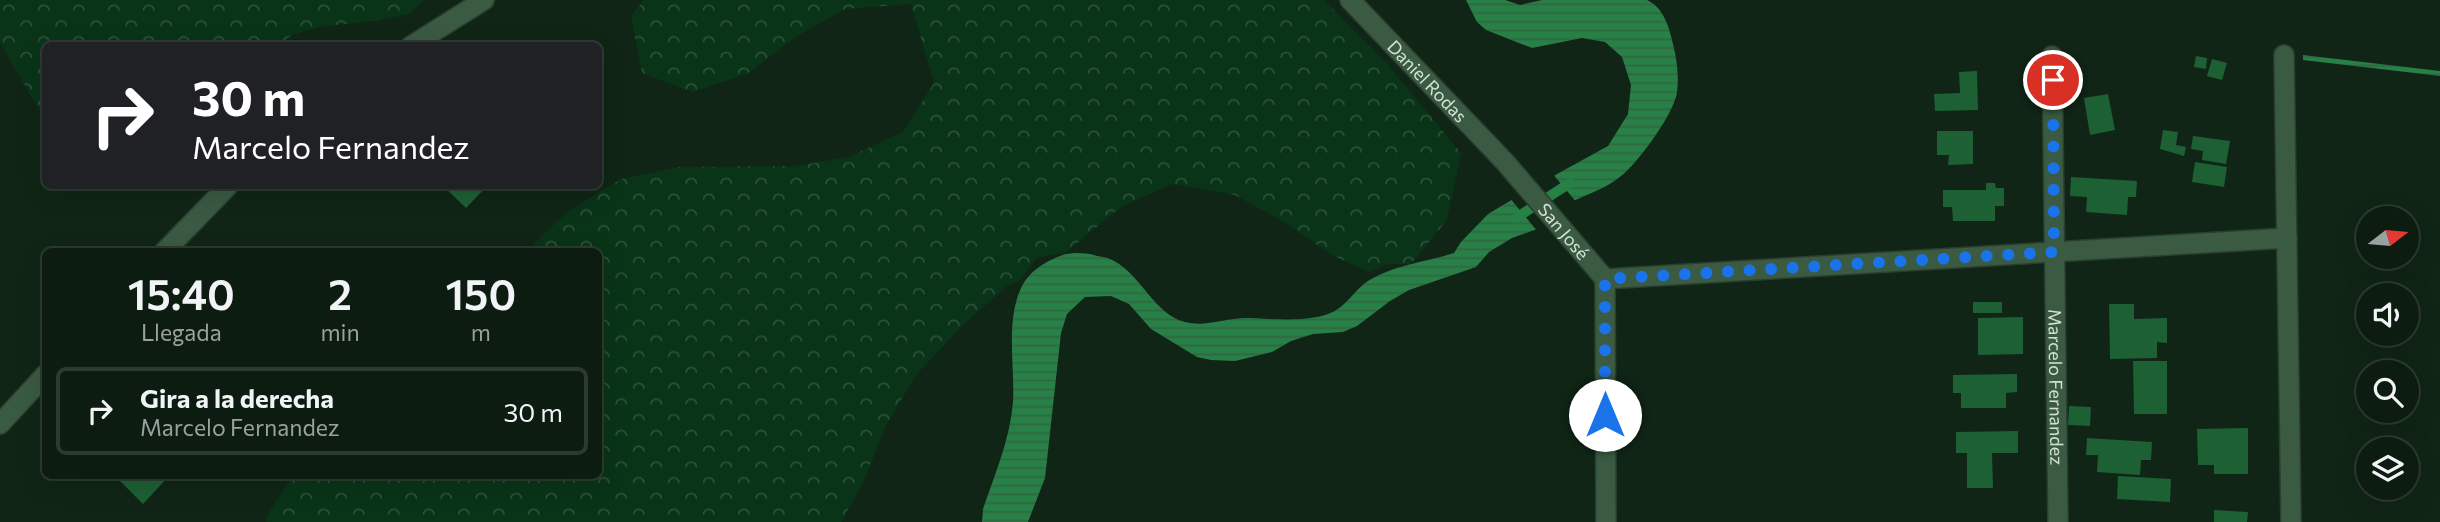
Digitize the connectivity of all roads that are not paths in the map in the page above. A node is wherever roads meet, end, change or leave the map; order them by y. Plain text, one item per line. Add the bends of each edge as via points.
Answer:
1 (484, 0) edge
2 (1350, 0) edge
3 (417, 42) edge
4 (2284, 55) dead end
5 (2052, 56) dead end
6 (1505, 162) joint
7 (225, 189) edge
8 (2287, 238) junction
9 (167, 248) edge
10 (2054, 252) junction
11 (1605, 279) junction
12 (42, 378) edge
13 (0, 424) edge
14 (1606, 522) edge
15 (2058, 522) edge
16 (2291, 522) edge

1 - 3 street
2 - 6 street, Daniel Rodas
4 - 8 street
5 - 10 street, Marcelo Fernandez
6 - 11 street, San José
7 - 9 street
8 - 10 street
8 - 16 street
10 - 11 street
10 - 15 street, Marcelo Fernandez
11 - 14 street
12 - 13 street

